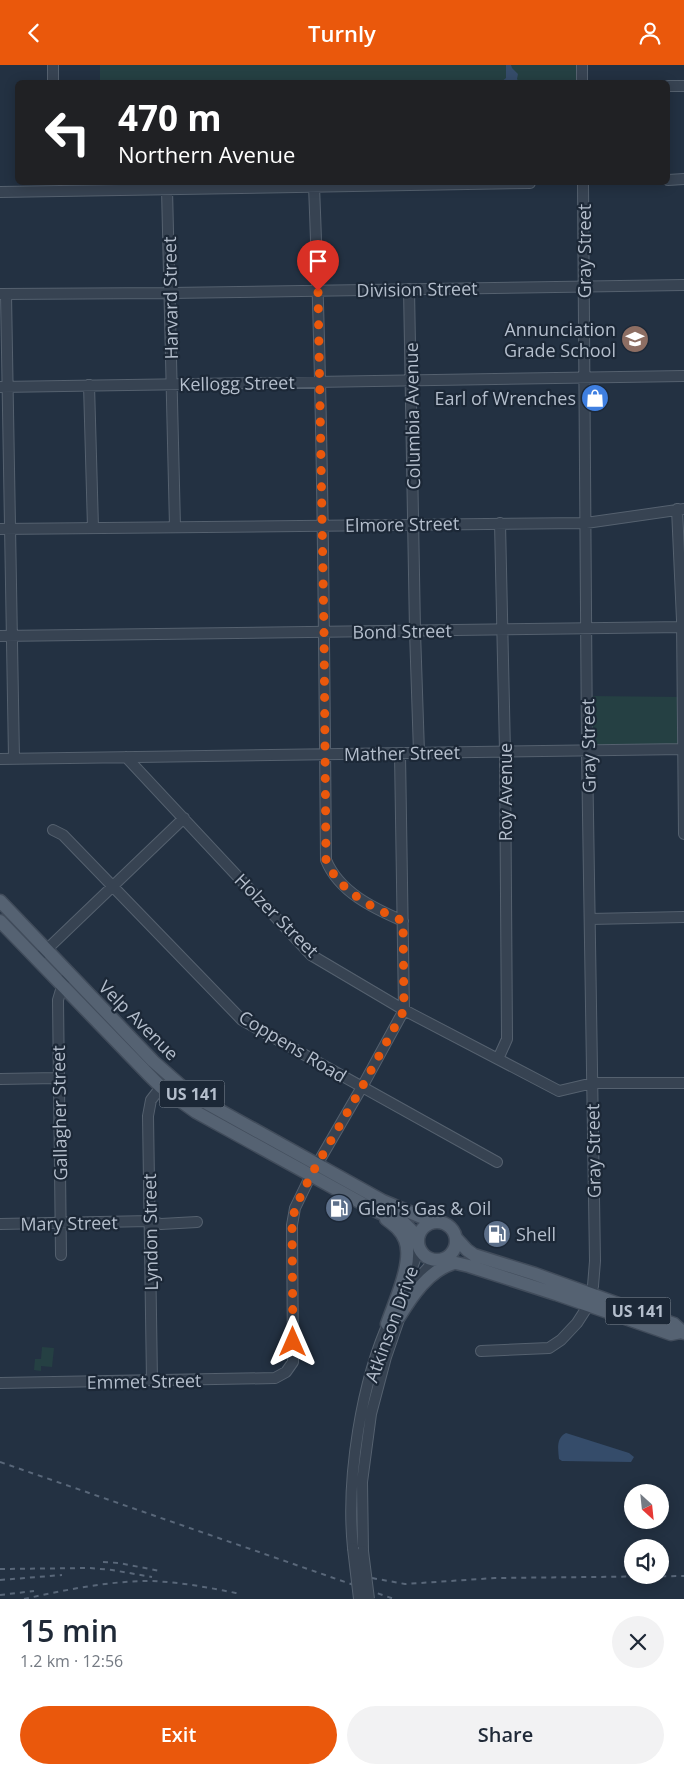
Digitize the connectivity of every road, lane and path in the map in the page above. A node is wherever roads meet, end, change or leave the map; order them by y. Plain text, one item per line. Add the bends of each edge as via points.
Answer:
1 (53, 65) edge
2 (582, 65) edge
3 (53, 80) edge
4 (582, 80) edge
5 (670, 86) edge
6 (684, 86) edge
7 (684, 179) edge
8 (670, 180) edge
9 (386, 185) edge
10 (583, 185) edge
11 (314, 186) junction
12 (55, 187) edge
13 (167, 189) junction
14 (0, 192) edge
15 (684, 285) edge
16 (584, 286) junction
17 (409, 289) junction
18 (318, 291) junction
19 (170, 293) junction
20 (3, 294) edge
21 (684, 377) edge
22 (584, 378) junction
23 (411, 381) junction
24 (320, 382) junction
25 (172, 384) junction
26 (89, 385) junction
27 (4, 387) edge
28 (681, 509) edge
29 (500, 523) junction
30 (586, 523) junction
31 (414, 524) junction
32 (322, 525) junction
33 (175, 527) junction
34 (93, 528) junction
35 (5, 529) edge
36 (683, 627) edge
37 (586, 629) junction
38 (502, 630) junction
39 (416, 631) junction
40 (324, 632) junction
41 (0, 636) edge
42 (12, 636) junction
43 (683, 749) edge
44 (588, 751) junction
45 (505, 752) junction
46 (400, 753) junction
47 (419, 753) junction
48 (325, 754) junction
49 (126, 757) junction
50 (14, 758) junction
51 (0, 759) edge
52 (184, 818) junction
53 (53, 830) dead end
54 (684, 833) edge
55 (113, 887) junction
56 (0, 901) edge
57 (684, 917) edge
58 (590, 919) junction
59 (0, 921) edge
60 (403, 921) junction
61 (46, 950) junction
62 (37, 959) junction
63 (69, 974) junction
64 (61, 985) junction
65 (404, 1010) junction
66 (498, 1059) junction
67 (57, 1078) junction
68 (0, 1079) edge
69 (592, 1083) junction
70 (684, 1083) edge
71 (161, 1087) junction
72 (362, 1087) junction
73 (497, 1162) dead end
74 (314, 1169) junction
75 (374, 1210) junction
76 (150, 1221) junction
77 (197, 1222) dead end
78 (431, 1223) junction
79 (0, 1224) edge
80 (61, 1224) junction
81 (456, 1238) junction
82 (418, 1246) junction
83 (60, 1255) dead end
84 (444, 1261) junction
85 (588, 1303) junction
86 (399, 1317) junction
87 (387, 1324) junction
88 (683, 1333) edge
89 (481, 1351) dead end
90 (152, 1381) junction
91 (0, 1383) edge
92 (358, 1550) junction
93 (359, 1599) edge
94 (369, 1599) edge

1 - 3 street
2 - 4 street
5 - 6 street
7 - 8 street
9 - 11 street
10 - 16 street, Gray Street
11 - 13 street
11 - 18 street
12 - 13 street
12 - 14 street
13 - 19 street, Harvard Street
15 - 16 street, Division Street
16 - 17 street, Division Street
16 - 22 street, Gray Street
17 - 18 street, Division Street
17 - 23 street, Columbia Avenue
18 - 19 street, Division Street
18 - 24 street
19 - 20 street, Division Street
19 - 25 street, Harvard Street
20 - 27 street
21 - 22 street, Kellogg Street
22 - 23 street, Kellogg Street
22 - 30 street, Gray Street
23 - 24 street, Kellogg Street
23 - 31 street, Columbia Avenue
24 - 25 street, Kellogg Street
24 - 32 street
25 - 26 street, Kellogg Street
25 - 33 street, Harvard Street
26 - 27 street, Kellogg Street
26 - 34 street
27 - 35 street
28 - 30 street, Elmore Street
28 - 36 street
29 - 30 street, Elmore Street
29 - 31 street, Elmore Street
29 - 38 street, Roy Avenue
30 - 37 street, Gray Street
31 - 32 street, Elmore Street
31 - 39 street, Columbia Avenue
32 - 33 street, Elmore Street
32 - 40 street
33 - 34 street, Elmore Street
34 - 35 street, Elmore Street
35 - 42 street
36 - 37 street, Bond Street
36 - 43 street
37 - 38 street, Bond Street
37 - 44 street, Gray Street
38 - 39 street, Bond Street
38 - 45 street, Roy Avenue
39 - 40 street, Bond Street
39 - 47 street, Columbia Avenue
40 - 42 street, Bond Street
40 - 48 street
41 - 42 street, Bond Street
42 - 50 street
43 - 44 street, Mather Street
43 - 54 street
44 - 45 street, Mather Street
44 - 58 street, Gray Street
45 - 47 street, Mather Street
45 - 66 street, Roy Avenue via 506,1039
46 - 47 street, Mather Street
46 - 48 street, Mather Street
46 - 60 street
48 - 49 street, Mather Street
48 - 60 street via 326,860 331,872 351,893
49 - 50 street, Mather Street
49 - 52 street, Holzer Street
50 - 51 street, Mather Street
52 - 55 street
52 - 65 street, Holzer Street via 311,955
53 - 55 street, Coppens Road via 63,835
55 - 61 street
55 - 72 street, Coppens Road via 242,1020
56 - 61 main road, Velp Avenue / US 141
57 - 58 street
58 - 69 street, Gray Street
59 - 62 main road, Velp Avenue / US 141
60 - 65 street
61 - 62 street
61 - 63 main road, Velp Avenue / US 141
62 - 64 main road, Velp Avenue / US 141
63 - 64 street, Gallagher Street
63 - 74 main road, Velp Avenue / US 141 via 153,1061 188,1091
64 - 67 street, Gallagher Street
64 - 71 main road, Velp Avenue / US 141
65 - 66 street, Holzer Street
65 - 72 street
66 - 69 street, Holzer Street via 559,1091
67 - 68 street
67 - 80 street, Gallagher Street
69 - 70 street, Holzer Street
69 - 85 street, Gray Street via 595,1261
71 - 74 main road, Velp Avenue / US 141 via 196,1112
71 - 76 street, Lyndon Street via 148,1109
72 - 73 street, Coppens Road
72 - 74 street
74 - 75 main road, Velp Avenue / US 141
74 - 78 main road, Velp Avenue / US 141
74 - 90 street, Emmet Street via 295,1208 292,1225 293,1362 275,1378
75 - 82 main road, Velp Avenue / US 141 via 404,1223 410,1228
75 - 87 main road via 399,1230 407,1248 406,1267
76 - 77 street, Mary Street via 161,1224
76 - 80 street, Mary Street
76 - 90 street, Lyndon Street
78 - 81 main road via 448,1225
78 - 82 main road via 421,1231
79 - 80 street, Mary Street
80 - 83 street, Gallagher Street
81 - 84 main road via 453,1251
81 - 85 main road, US 141 via 474,1255 535,1274
82 - 84 main road via 424,1257
82 - 87 street, Atkinson Drive via 410,1273
84 - 85 main road, US 141
84 - 86 main road via 440,1270 419,1288
84 - 86 street, Atkinson Drive via 415,1283
85 - 88 main road, US 141 via 674,1324
85 - 89 street via 577,1323 549,1348
86 - 92 street, Atkinson Drive via 378,1383 368,1429
87 - 92 street, Atkinson Drive via 370,1375 357,1444 351,1530
90 - 91 street, Emmet Street
92 - 93 street, bridge
92 - 94 street, bridge

